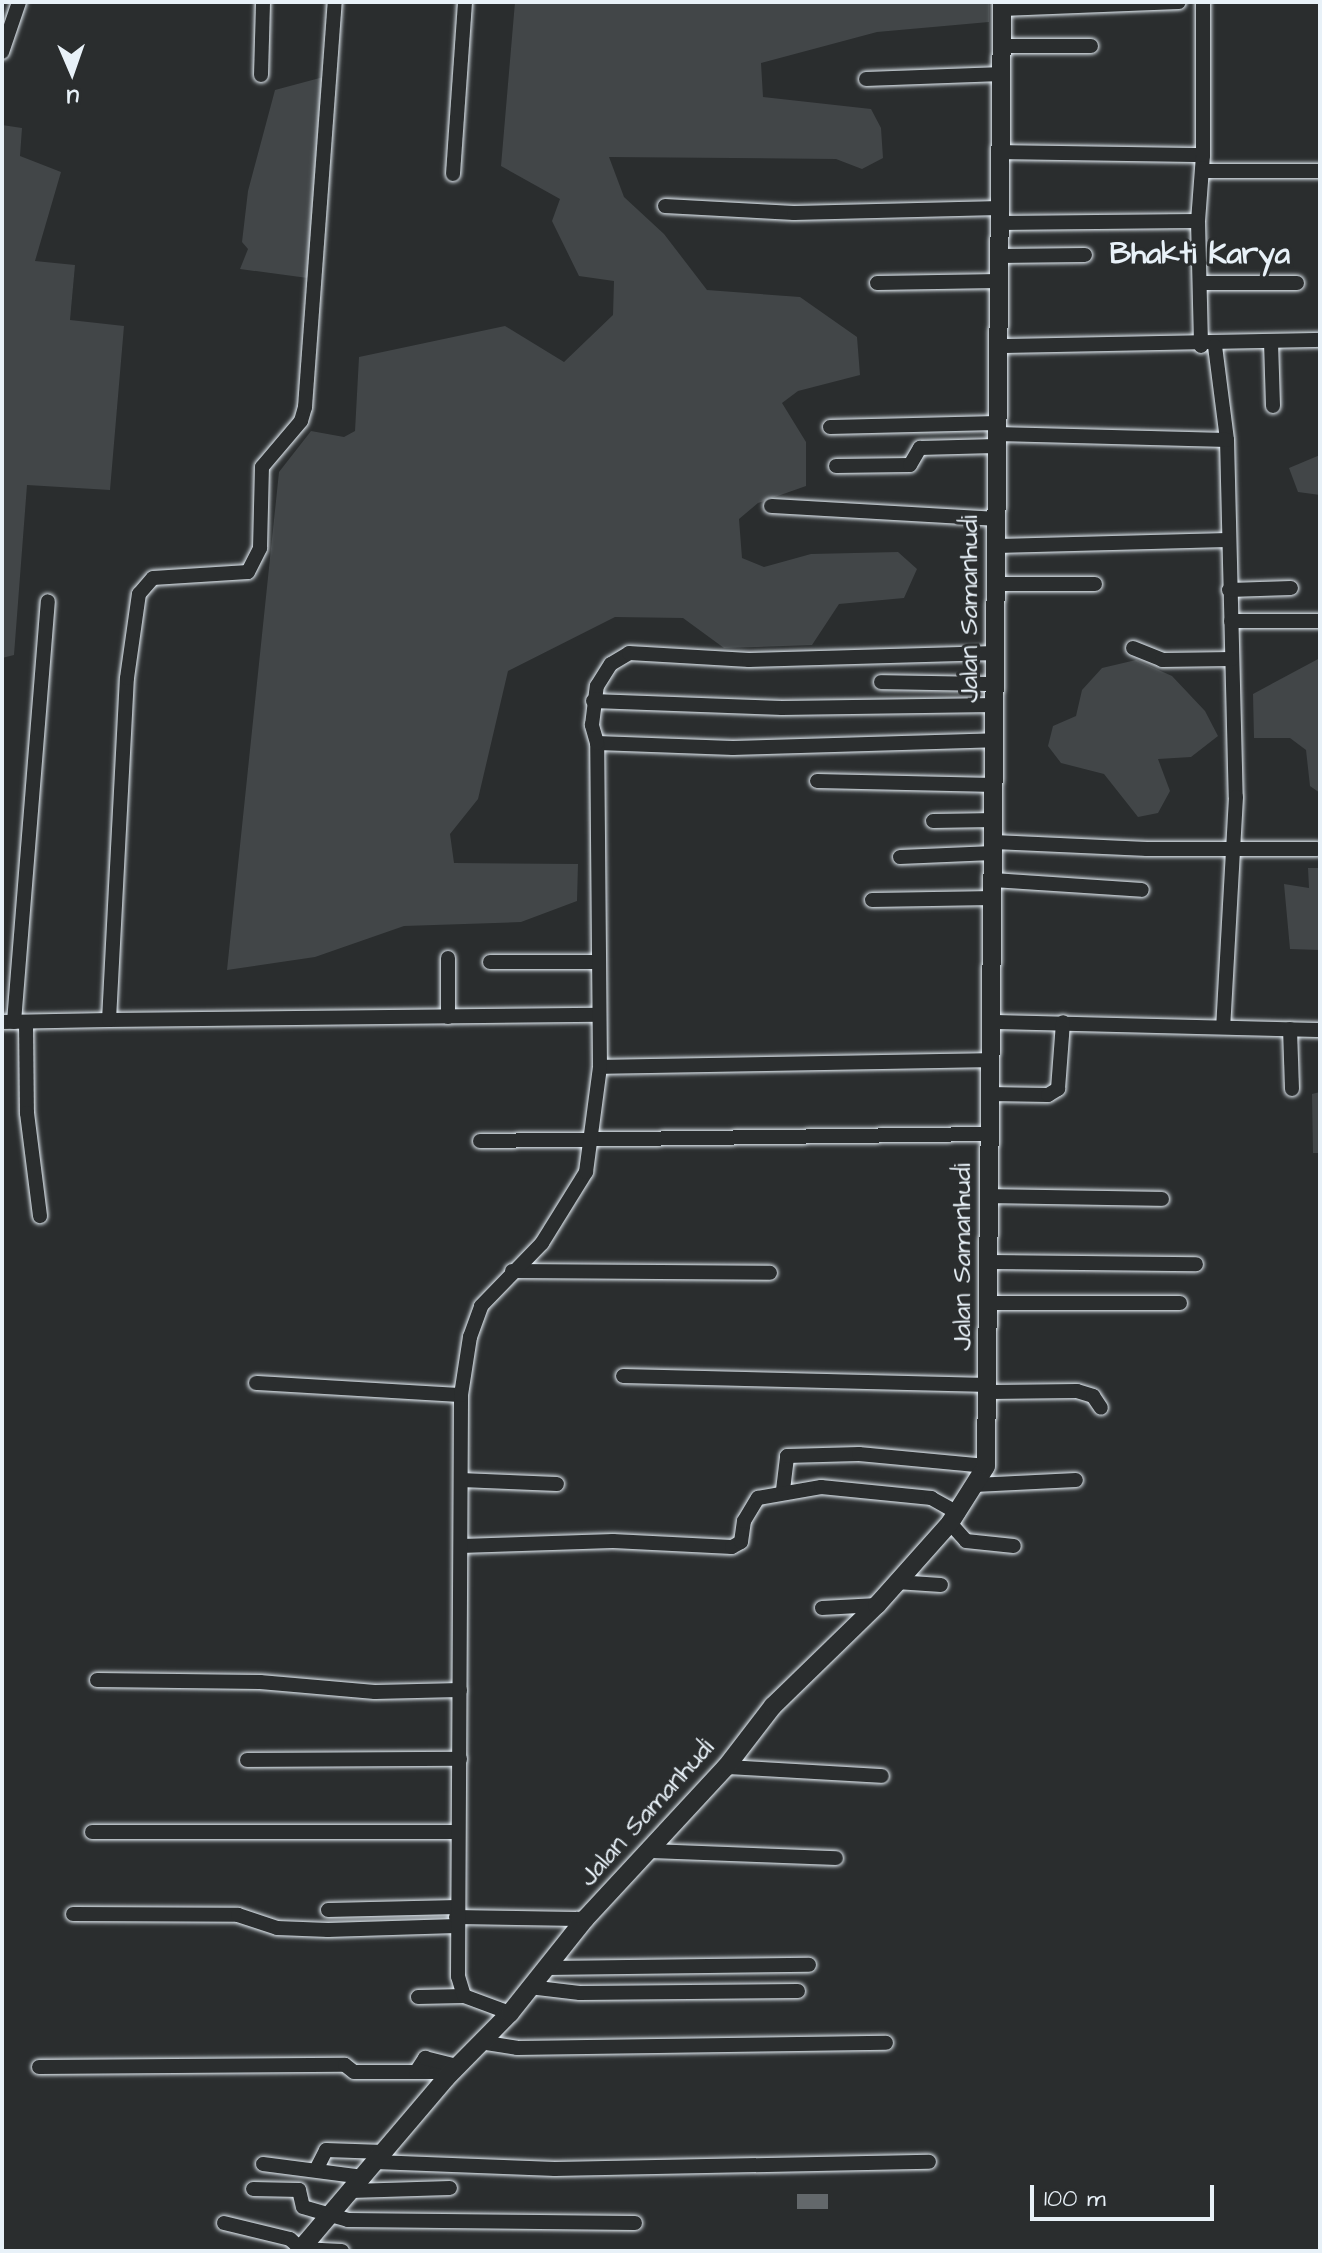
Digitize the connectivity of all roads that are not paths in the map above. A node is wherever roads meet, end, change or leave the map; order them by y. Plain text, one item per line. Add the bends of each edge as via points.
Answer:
1 (19, 2) edge
2 (263, 2) edge
3 (335, 2) edge
4 (465, 2) edge
5 (1179, 2) edge
6 (1203, 2) edge
7 (1002, 6) edge
8 (1002, 46) junction
9 (1091, 46) dead end
10 (2, 52) edge
11 (1002, 74) junction
12 (261, 75) dead end
13 (866, 79) dead end
14 (1002, 152) junction
15 (1203, 155) junction
16 (1202, 171) junction
17 (1320, 171) edge
18 (453, 174) dead end
19 (665, 206) dead end
20 (1000, 215) junction
21 (1198, 221) junction
22 (1085, 255) dead end
23 (999, 256) junction
24 (999, 281) junction
25 (877, 283) dead end
26 (1200, 283) junction
27 (1297, 283) dead end
28 (1320, 340) edge
29 (1271, 342) junction
30 (999, 346) junction
31 (1208, 346) junction
32 (1273, 406) dead end
33 (830, 427) dead end
34 (996, 434) junction
35 (1227, 440) junction
36 (836, 466) dead end
37 (771, 506) dead end
38 (996, 519) junction
39 (1228, 540) junction
40 (997, 546) junction
41 (996, 584) junction
42 (1095, 584) dead end
43 (1291, 588) dead end
44 (1229, 590) junction
45 (48, 601) dead end
46 (1231, 621) junction
47 (1319, 621) edge
48 (1133, 648) dead end
49 (996, 653) junction
50 (1232, 659) junction
51 (881, 682) dead end
52 (996, 684) junction
53 (593, 701) junction
54 (996, 705) junction
55 (995, 740) junction
56 (597, 743) junction
57 (817, 781) dead end
58 (995, 785) junction
59 (995, 820) junction
60 (933, 821) dead end
61 (993, 848) junction
62 (1234, 848) junction
63 (1317, 849) dead end
64 (900, 857) dead end
65 (994, 889) junction
66 (1142, 890) dead end
67 (872, 900) dead end
68 (448, 958) dead end
69 (490, 962) dead end
70 (597, 962) junction
71 (599, 1015) junction
72 (448, 1017) junction
73 (109, 1020) junction
74 (14, 1022) edge
75 (993, 1022) junction
76 (1063, 1022) junction
77 (1223, 1027) junction
78 (1290, 1029) junction
79 (1320, 1030) edge
80 (991, 1060) junction
81 (600, 1067) junction
82 (1292, 1089) dead end
83 (989, 1094) junction
84 (990, 1134) junction
85 (592, 1139) junction
86 (480, 1141) dead end
87 (991, 1196) junction
88 (1162, 1199) dead end
89 (40, 1216) dead end
90 (989, 1262) junction
91 (1196, 1264) dead end
92 (512, 1271) junction
93 (770, 1273) dead end
94 (988, 1303) junction
95 (1180, 1303) dead end
96 (623, 1376) dead end
97 (256, 1383) dead end
98 (990, 1388) junction
99 (461, 1395) junction
100 (1101, 1408) dead end
101 (986, 1466) junction
102 (461, 1480) junction
103 (1076, 1480) dead end
104 (557, 1484) dead end
105 (975, 1485) junction
106 (783, 1490) junction
107 (954, 1518) junction
108 (461, 1546) junction
109 (1014, 1546) dead end
110 (896, 1582) junction
111 (941, 1585) dead end
112 (877, 1605) junction
113 (822, 1608) dead end
114 (97, 1680) dead end
115 (460, 1690) junction
116 (460, 1759) junction
117 (247, 1760) dead end
118 (726, 1767) junction
119 (882, 1776) dead end
120 (92, 1832) dead end
121 (458, 1832) junction
122 (651, 1851) junction
123 (836, 1858) dead end
124 (328, 1910) dead end
125 (73, 1914) dead end
126 (457, 1917) junction
127 (585, 1919) junction
128 (809, 1965) dead end
129 (547, 1968) junction
130 (529, 1987) junction
131 (798, 1991) dead end
132 (464, 1996) junction
133 (418, 1997) dead end
134 (510, 2013) junction
135 (480, 2042) junction
136 (886, 2043) dead end
137 (39, 2067) dead end
138 (452, 2072) junction
139 (929, 2162) dead end
140 (263, 2164) dead end
141 (317, 2168) junction
142 (368, 2171) junction
143 (450, 2188) dead end
144 (253, 2189) dead end
145 (328, 2218) junction
146 (224, 2223) dead end
147 (635, 2223) dead end
148 (300, 2250) edge
149 (342, 2251) edge

1 - 10 street
2 - 12 street
3 - 73 street via 305,407 301,421 262,467 260,548 248,572 235,576 153,578 139,594 134,615
4 - 18 street
5 - 7 street
6 - 15 street
7 - 8 street, Jalan Samanhudi
8 - 9 street
8 - 11 street, Jalan Samanhudi
11 - 13 street
11 - 14 street, Jalan Samanhudi
14 - 15 street
14 - 20 street, Jalan Samanhudi
15 - 16 street
16 - 17 street
16 - 21 street
19 - 20 street
20 - 21 street
20 - 23 street, Jalan Samanhudi
21 - 26 street
22 - 23 street
23 - 24 street, Jalan Samanhudi
24 - 25 street
24 - 30 street, Jalan Samanhudi
26 - 27 street
26 - 31 street
28 - 29 street
29 - 31 street
29 - 32 street
30 - 31 street
30 - 34 street, Jalan Samanhudi
31 - 35 street
33 - 34 street
34 - 35 street
34 - 36 street via 920,448 910,465
34 - 38 street, Jalan Samanhudi
35 - 39 street
37 - 38 street
38 - 40 street, Jalan Samanhudi
39 - 40 street
39 - 44 street
40 - 41 street, Jalan Samanhudi
41 - 42 street
41 - 49 street, Jalan Samanhudi
43 - 44 street
44 - 46 street
45 - 74 street
46 - 47 street
46 - 50 street
48 - 50 street via 1162,660
49 - 52 street, Jalan Samanhudi
49 - 53 street via 749,660 629,653 602,675
50 - 62 street
51 - 52 street
52 - 54 street, Jalan Samanhudi
53 - 54 street via 782,708
53 - 56 street
54 - 55 street, Jalan Samanhudi
55 - 56 street via 733,748
55 - 58 street, Jalan Samanhudi
56 - 70 street
57 - 58 street
58 - 59 street, Jalan Samanhudi
59 - 60 street
59 - 61 street, Jalan Samanhudi
61 - 62 street
61 - 64 street
61 - 65 street, Jalan Samanhudi
62 - 63 street
62 - 77 street
65 - 66 street
65 - 67 street
65 - 75 street, Jalan Samanhudi
68 - 72 street
69 - 70 street
70 - 71 street
71 - 72 street
71 - 81 street
72 - 73 street
73 - 74 street
74 - 89 street
75 - 76 street
75 - 80 street, Jalan Samanhudi
76 - 77 street
76 - 83 street via 1058,1089 1048,1095
77 - 78 street
78 - 79 street
78 - 82 street
80 - 81 street
80 - 83 street, Jalan Samanhudi
81 - 85 street
83 - 84 street, Jalan Samanhudi
84 - 85 street
84 - 87 street, Jalan Samanhudi
85 - 86 street
85 - 92 street via 586,1172 568,1205 542,1243
87 - 88 street
87 - 90 street, Jalan Samanhudi
90 - 91 street
90 - 94 street, Jalan Samanhudi
92 - 93 street
92 - 99 street via 481,1306
94 - 95 street
94 - 98 street, Jalan Samanhudi
96 - 98 street
97 - 99 street
98 - 100 street via 1077,1391 1093,1396
98 - 101 street, Jalan Samanhudi
99 - 102 street
101 - 105 street, Jalan Samanhudi
101 - 106 street via 859,1454 787,1456
102 - 104 street
102 - 108 street
103 - 105 street
105 - 107 street, Jalan Samanhudi
106 - 107 street via 885,1491 935,1499
106 - 108 street via 758,1498 744,1521 741,1542 732,1547 613,1541
107 - 109 street via 966,1541
107 - 110 street, Jalan Samanhudi
108 - 115 street
110 - 111 street
110 - 112 street, Jalan Samanhudi
112 - 113 street
112 - 118 street, Jalan Samanhudi via 773,1706
114 - 115 street via 260,1682 375,1692
115 - 116 street
116 - 117 street
116 - 121 street
118 - 119 street
118 - 122 street, Jalan Samanhudi
120 - 121 street
121 - 126 street
122 - 123 street
122 - 127 street, Jalan Samanhudi
124 - 126 street
125 - 126 street via 238,1915 277,1928 328,1930
126 - 127 street
126 - 132 street
127 - 129 street, Jalan Samanhudi
128 - 129 street
129 - 130 street, Jalan Samanhudi
130 - 131 street via 580,1993
130 - 134 street, Jalan Samanhudi
132 - 133 street
132 - 134 street
134 - 135 street, Jalan Samanhudi
135 - 136 street via 517,2048
135 - 138 street, Jalan Samanhudi
137 - 138 street via 345,2065 354,2072
138 - 142 street, Jalan Samanhudi
139 - 142 street
140 - 141 street
141 - 142 street
141 - 142 street via 326,2150
142 - 143 street
142 - 145 street, Jalan Samanhudi
144 - 145 street via 299,2190 301,2206
145 - 147 street via 412,2224
145 - 148 street, Jalan Samanhudi
146 - 148 street via 290,2239
148 - 149 street

